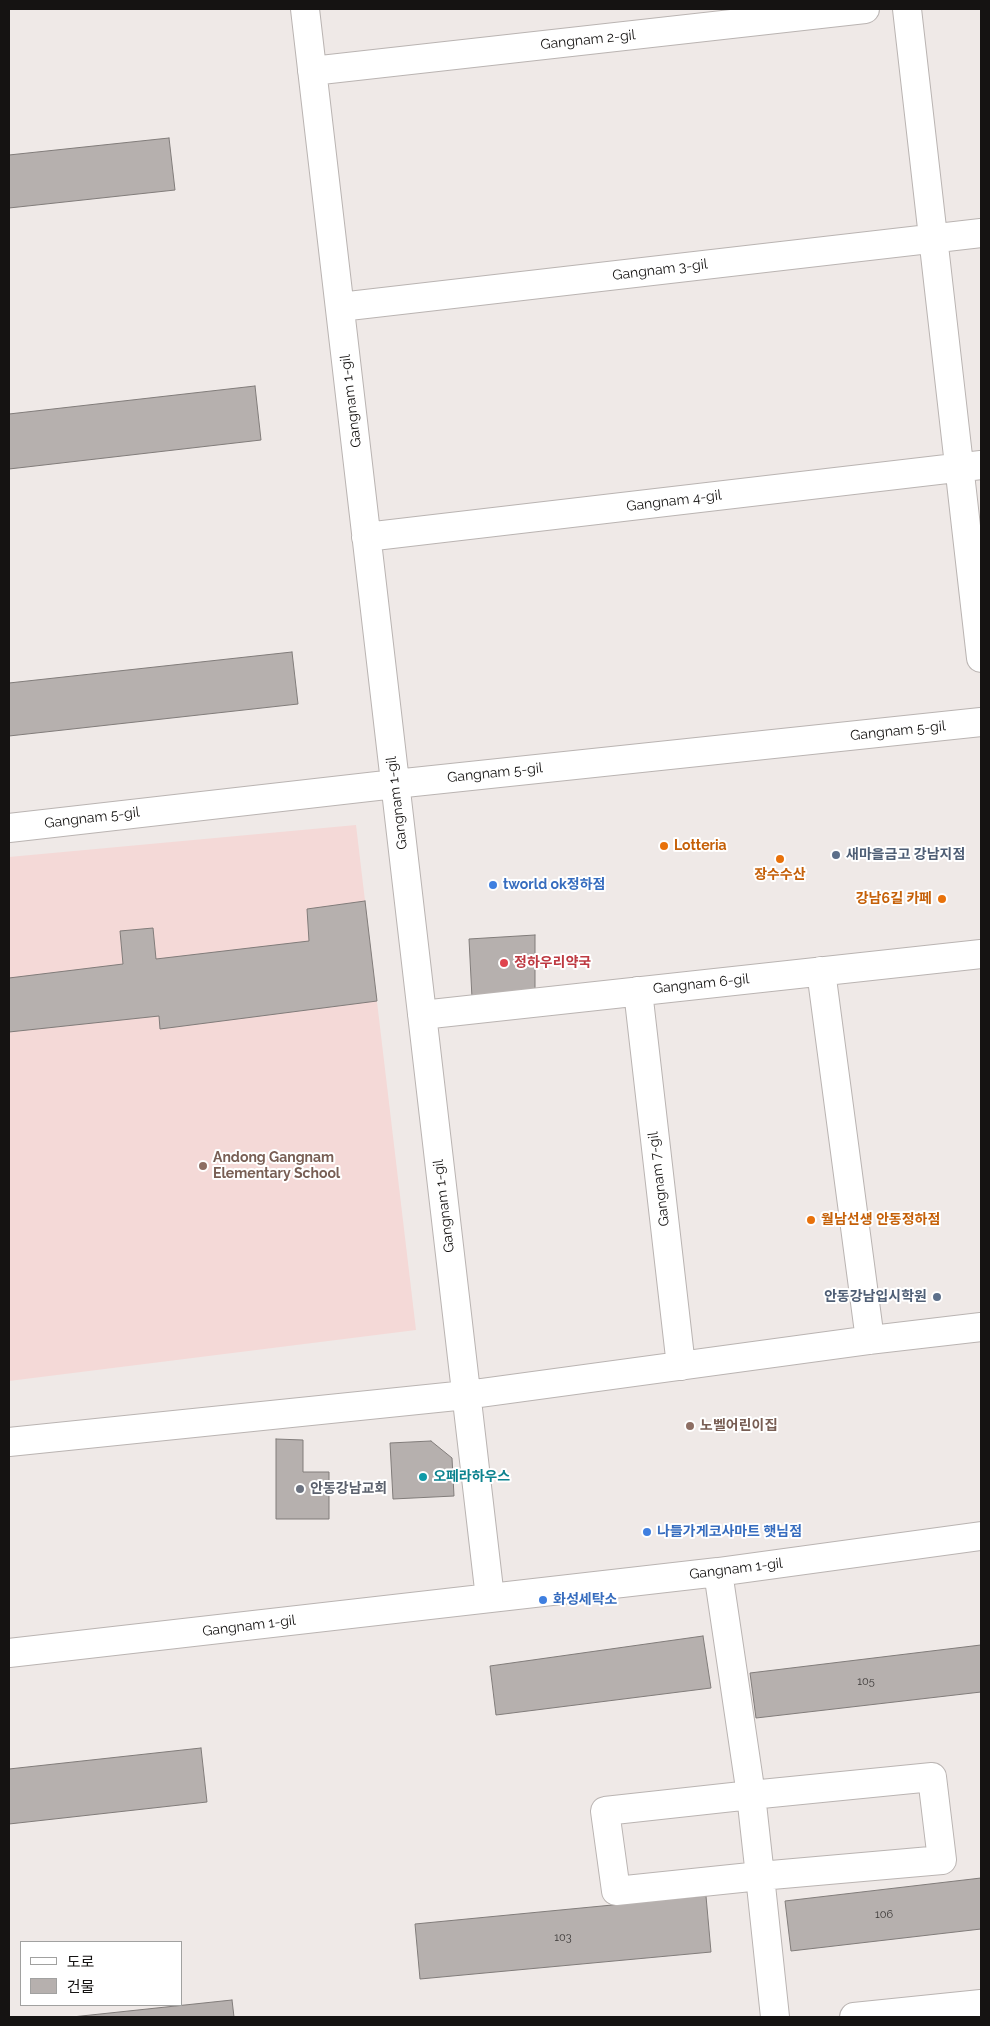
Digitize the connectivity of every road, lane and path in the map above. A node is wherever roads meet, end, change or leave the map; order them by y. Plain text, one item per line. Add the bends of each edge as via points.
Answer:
1 (305, 9) edge
2 (865, 9) edge
3 (907, 9) edge
4 (312, 71) junction
5 (981, 233) edge
6 (934, 238) junction
7 (340, 307) junction
8 (970, 466) edge
9 (366, 536) junction
10 (981, 658) edge
11 (981, 722) edge
12 (395, 784) junction
13 (9, 828) edge
14 (981, 954) edge
15 (820, 971) junction
16 (638, 991) junction
17 (422, 1015) junction
18 (981, 1327) edge
19 (870, 1340) junction
20 (681, 1366) junction
21 (466, 1395) junction
22 (9, 1442) edge
23 (981, 1536) edge
24 (718, 1572) junction
25 (490, 1598) junction
26 (9, 1653) edge
27 (751, 1795) junction
28 (760, 1876) junction
29 (981, 2004) edge
30 (775, 2017) edge
31 (854, 2017) edge

1 - 4 street, Gangnam 1-gil
2 - 4 street, Gangnam 2-gil
3 - 6 street
4 - 7 street, Gangnam 1-gil
5 - 6 street, Gangnam 3-gil
6 - 7 street, Gangnam 3-gil
6 - 8 street
7 - 9 street, Gangnam 1-gil
8 - 9 street, Gangnam 4-gil
8 - 10 street
9 - 12 street, Gangnam 1-gil
11 - 12 street, Gangnam 5-gil
12 - 13 street, Gangnam 5-gil
12 - 17 street, Gangnam 1-gil
14 - 15 street, Gangnam 6-gil
15 - 16 street, Gangnam 6-gil
15 - 19 street
16 - 17 street, Gangnam 6-gil
16 - 20 street, Gangnam 7-gil
17 - 21 street, Gangnam 1-gil
18 - 19 street
19 - 20 street
20 - 21 street
21 - 22 street
21 - 25 street, Gangnam 1-gil
23 - 24 street, Gangnam 1-gil
24 - 25 street, Gangnam 1-gil
24 - 27 street
25 - 26 street, Gangnam 1-gil
27 - 28 street
27 - 28 street via 605,1811 616,1891
27 - 28 street via 932,1777 942,1860
28 - 30 street
29 - 31 street

